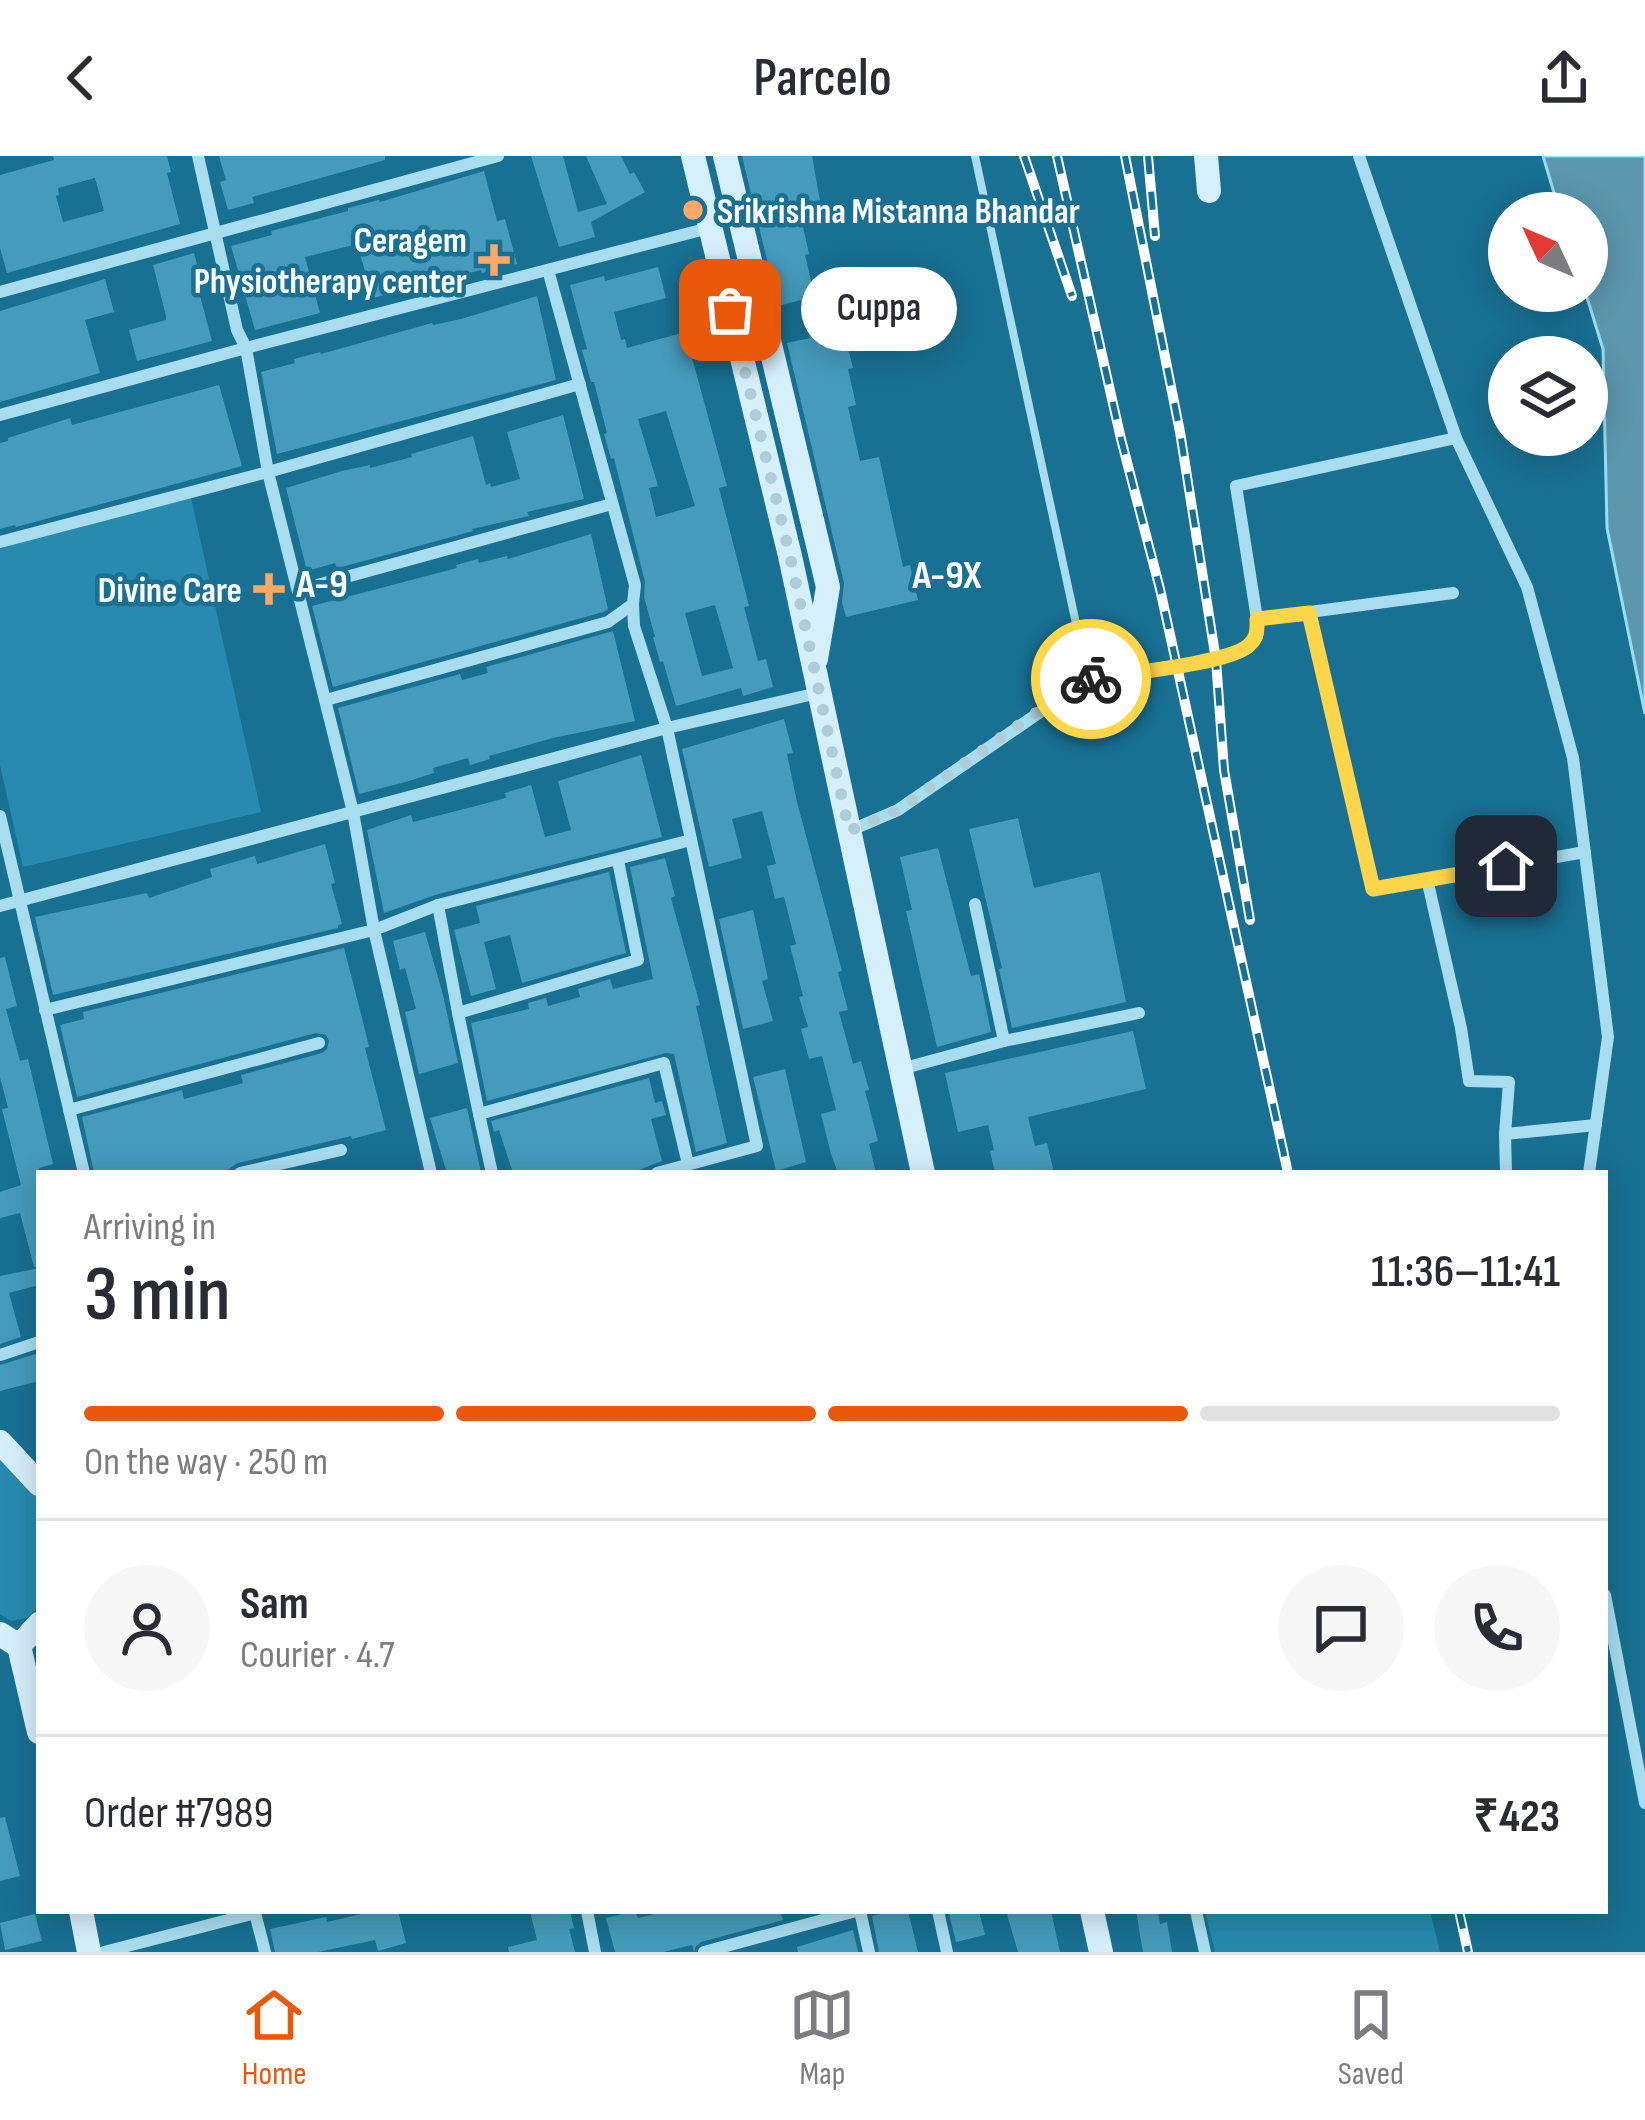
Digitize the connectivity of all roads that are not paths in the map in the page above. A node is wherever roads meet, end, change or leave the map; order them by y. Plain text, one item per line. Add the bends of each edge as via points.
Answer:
1 (198, 156) edge
2 (498, 156) edge
3 (693, 156) edge
4 (725, 156) edge
5 (975, 156) edge
6 (1206, 156) edge
7 (1359, 156) edge
8 (1208, 191) dead end
9 (711, 227) junction
10 (217, 235) junction
11 (548, 270) junction
12 (0, 292) edge
13 (246, 347) junction
14 (580, 384) junction
15 (0, 415) edge
16 (1456, 438) junction
17 (268, 472) junction
18 (613, 504) junction
19 (0, 542) edge
20 (299, 590) junction
21 (1454, 592) dead end
22 (633, 604) junction
23 (1309, 613) junction
24 (1257, 619) junction
25 (1088, 679) junction
26 (816, 683) junction
27 (326, 700) junction
28 (667, 728) junction
29 (353, 812) junction
30 (0, 816) edge
31 (849, 831) junction
32 (692, 840) junction
33 (1585, 852) junction
34 (618, 861) junction
35 (1427, 880) junction
36 (20, 901) junction
37 (975, 904) dead end
38 (438, 905) junction
39 (0, 906) edge
40 (374, 930) junction
41 (45, 1010) junction
42 (458, 1013) junction
43 (1139, 1013) dead end
44 (1004, 1041) junction
45 (319, 1043) dead end
46 (901, 1069) junction
47 (69, 1110) junction
48 (479, 1114) junction
49 (1596, 1125) junction
50 (1505, 1134) junction
51 (340, 1150) dead end
52 (688, 1164) junction
53 (83, 1170) edge
54 (253, 1170) edge
55 (430, 1170) edge
56 (491, 1170) edge
57 (667, 1170) edge
58 (922, 1170) edge
59 (1506, 1170) edge
60 (1589, 1170) edge
61 (36, 1343) edge
62 (0, 1355) edge
63 (0, 1442) edge
64 (36, 1481) edge
65 (1608, 1610) edge
66 (10, 1640) edge
67 (36, 1713) edge
68 (1645, 1803) edge
69 (82, 1914) edge
70 (250, 1914) edge
71 (258, 1914) edge
72 (588, 1914) edge
73 (847, 1914) edge
74 (859, 1914) edge
75 (939, 1914) edge
76 (1093, 1914) edge
77 (1197, 1914) edge
78 (89, 1952) edge
79 (104, 1952) edge
80 (265, 1952) edge
81 (595, 1952) edge
82 (704, 1952) edge
83 (869, 1952) edge
84 (947, 1952) edge
85 (1101, 1952) edge
86 (1205, 1952) edge

1 - 10 street
2 - 10 street
3 - 9 street
4 - 26 street via 828,586
5 - 25 lane
6 - 8 street
7 - 16 street
9 - 11 street
9 - 26 street
10 - 12 street
10 - 13 street
11 - 13 street
11 - 14 street
13 - 15 street
13 - 17 street
14 - 17 street
14 - 18 street
16 - 24 street via 1236,486
16 - 33 street via 1527,587 1573,758
17 - 19 street
17 - 20 street
18 - 20 street
18 - 22 street
20 - 27 street
21 - 23 street
22 - 27 street via 608,622
22 - 28 street
23 - 24 street
23 - 35 street via 1373,889
24 - 25 street via 1257,637 1246,650
25 - 31 street via 898,810
26 - 28 street
26 - 31 street
27 - 29 street
28 - 29 street
28 - 32 street
29 - 36 street
29 - 40 street
30 - 36 street
31 - 46 street
32 - 34 street
32 - 52 street via 757,1146
33 - 35 street
33 - 49 street via 1608,1037
34 - 38 street
34 - 42 street via 638,959
35 - 50 street via 1469,1081 1509,1082
36 - 39 street
36 - 41 street
37 - 44 street
38 - 40 street
38 - 42 street
40 - 41 street
40 - 55 street
41 - 47 street
42 - 48 street
43 - 44 street
44 - 46 street
45 - 47 street
46 - 58 street
47 - 53 street
48 - 52 street via 664,1064
48 - 56 street
49 - 50 street
49 - 60 street
50 - 59 street
51 - 54 street
52 - 57 street
61 - 62 street
63 - 64 street
65 - 68 street
66 - 67 street
69 - 78 street
70 - 79 street
71 - 80 street
72 - 81 street
73 - 82 street
74 - 83 street
75 - 84 street
76 - 85 street
77 - 86 street

